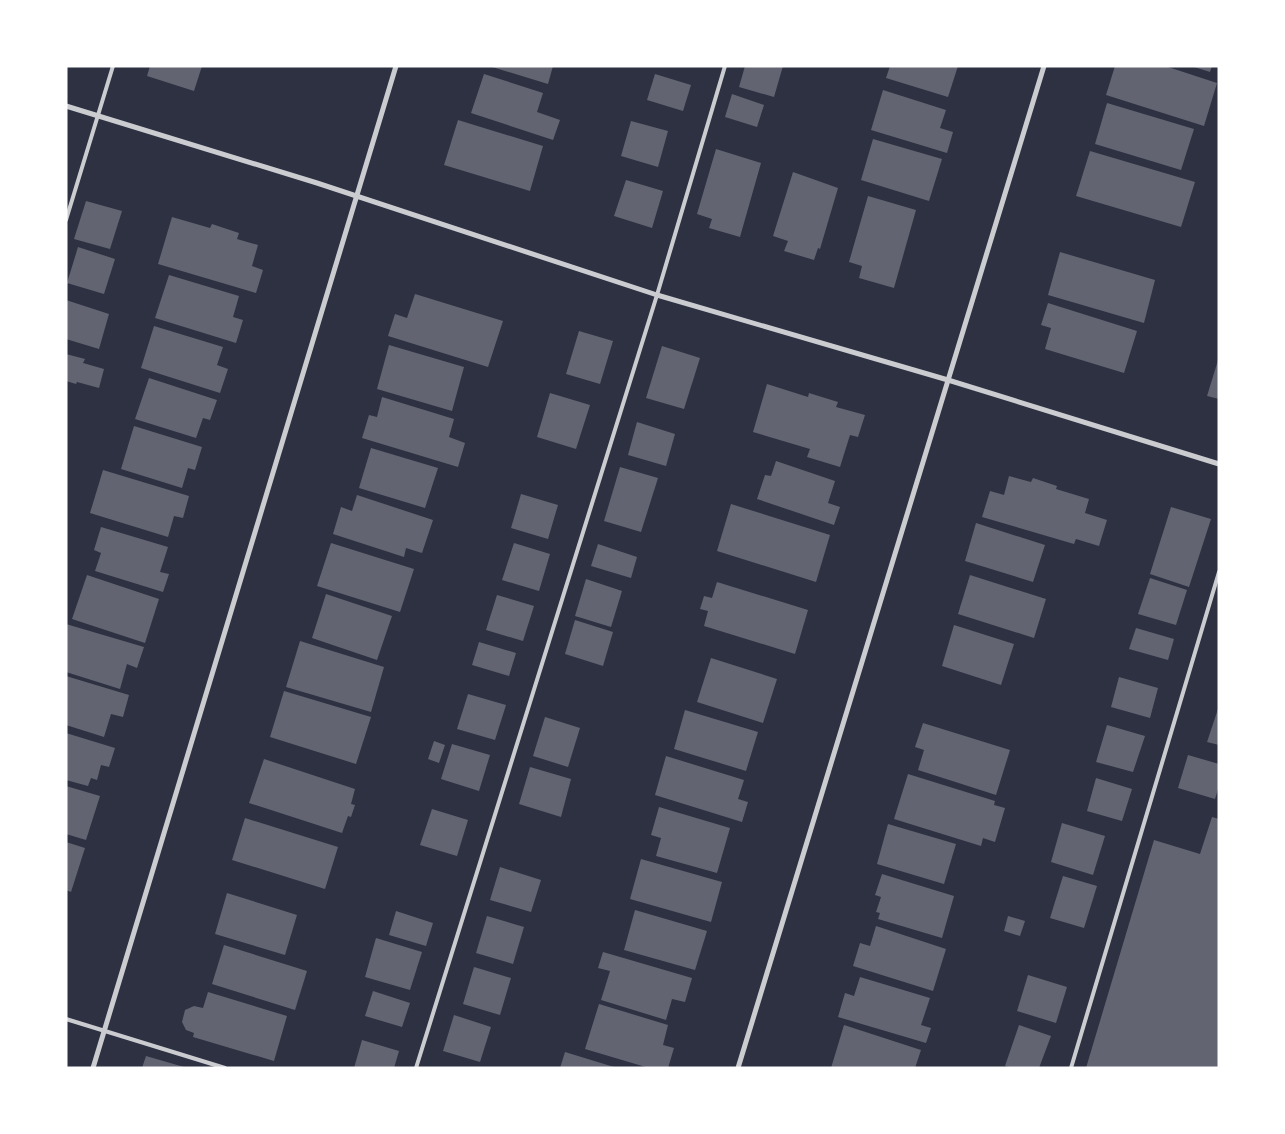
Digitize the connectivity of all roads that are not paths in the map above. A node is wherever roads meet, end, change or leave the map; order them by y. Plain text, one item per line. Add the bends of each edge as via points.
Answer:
1 (113, 66) edge
2 (396, 66) edge
3 (725, 66) edge
4 (1044, 66) edge
5 (66, 106) edge
6 (99, 116) junction
7 (356, 196) junction
8 (66, 220) edge
9 (657, 295) junction
10 (948, 380) junction
11 (1219, 464) edge
12 (1219, 572) edge
13 (66, 1018) edge
14 (105, 1031) junction
15 (93, 1068) edge
16 (225, 1068) edge
17 (416, 1068) edge
18 (738, 1068) edge
19 (1071, 1068) edge

1 - 6 lane
2 - 7 street
3 - 9 lane
4 - 10 street
5 - 6 street
6 - 7 street
6 - 8 lane
7 - 9 street
7 - 14 street
9 - 10 street
9 - 17 lane
10 - 11 street
10 - 18 street
12 - 19 lane
13 - 14 lane
14 - 15 street
14 - 16 lane

